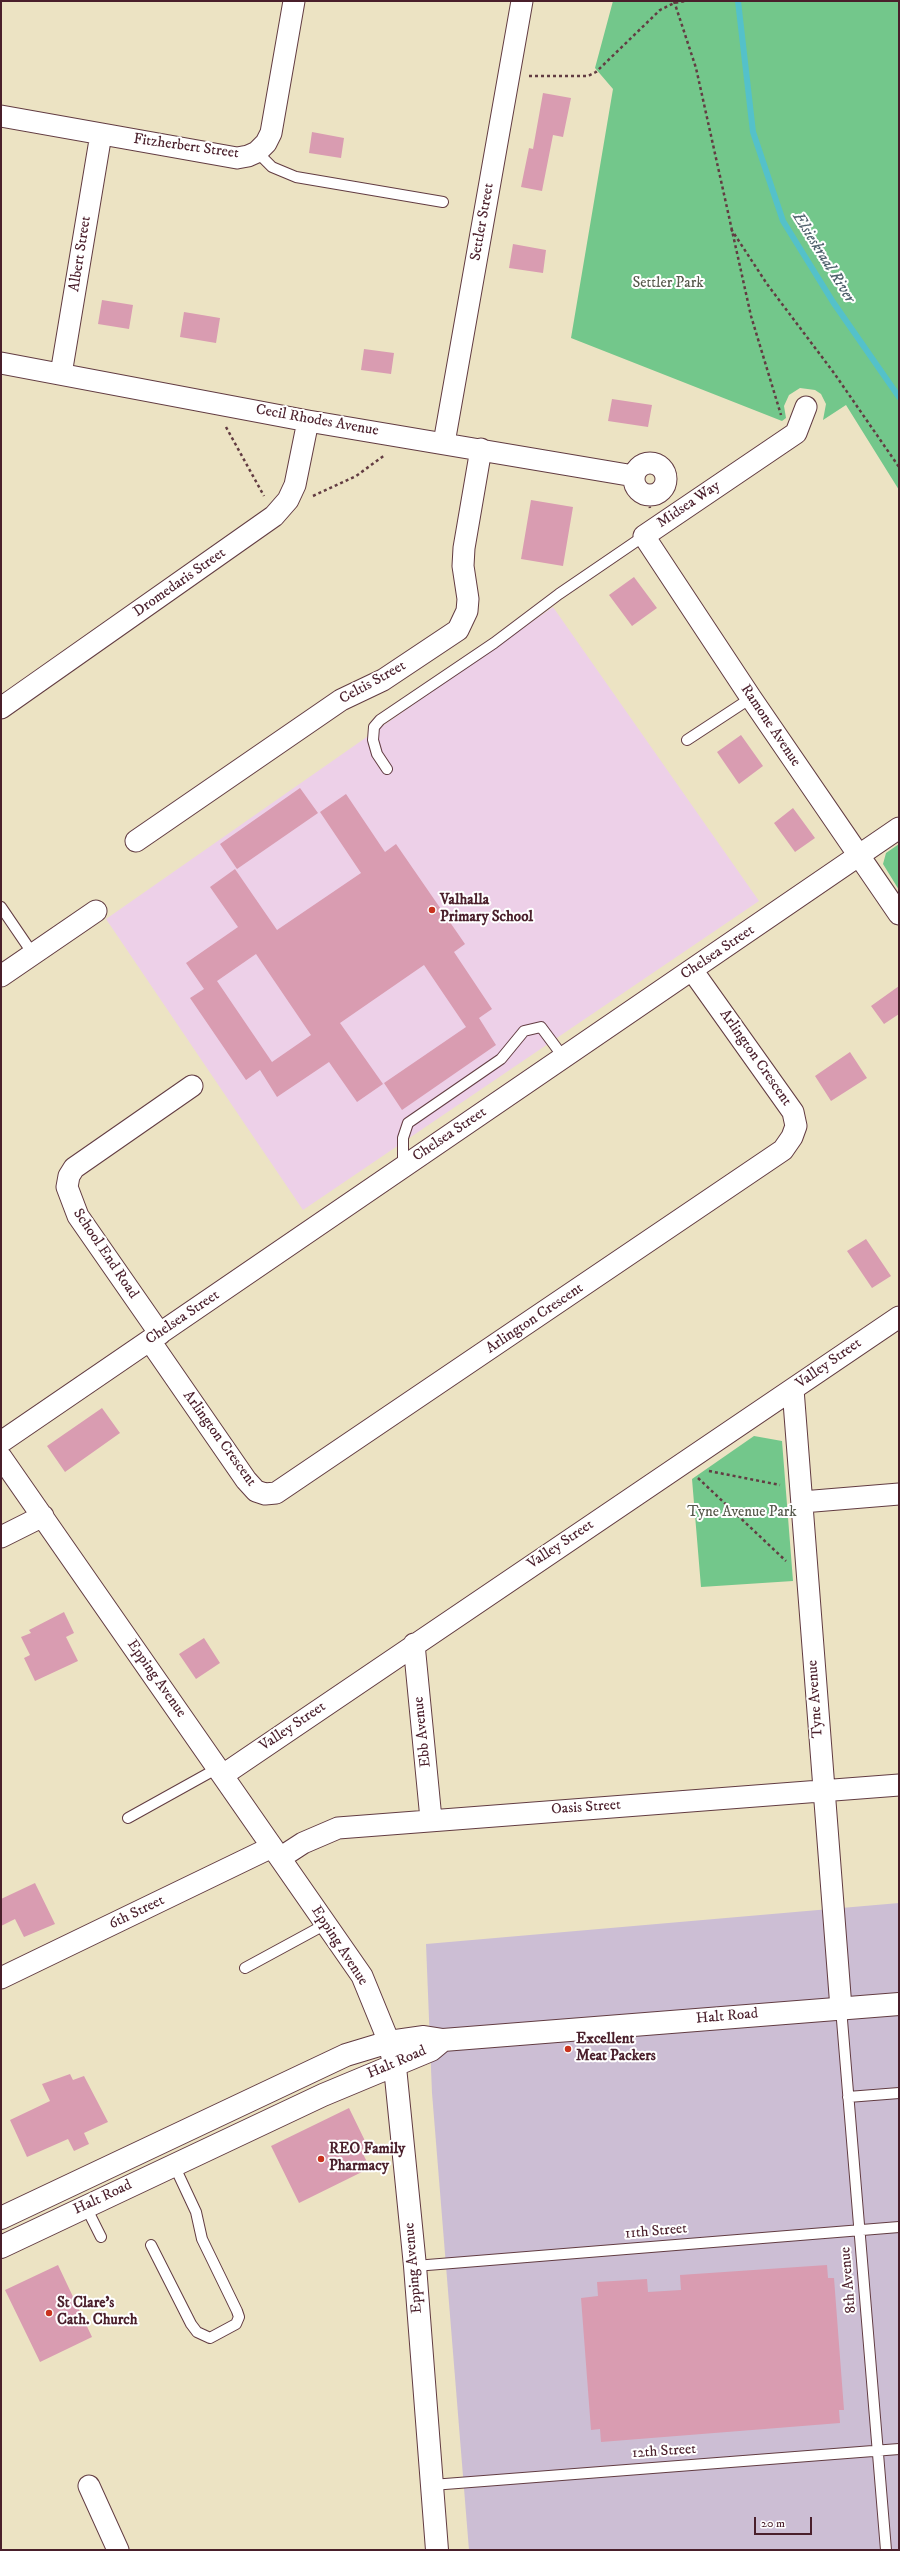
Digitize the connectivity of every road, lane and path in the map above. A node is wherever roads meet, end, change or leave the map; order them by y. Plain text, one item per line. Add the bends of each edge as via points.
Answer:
1 (294, 1) edge
2 (522, 1) edge
3 (684, 1) edge
4 (674, 2) edge
5 (521, 76) dead end
6 (1, 116) edge
7 (101, 134) junction
8 (257, 152) junction
9 (443, 202) dead end
10 (730, 226) junction
11 (1, 363) edge
12 (61, 374) junction
13 (213, 403) junction
14 (806, 407) dead end
15 (308, 421) junction
16 (784, 421) dead end
17 (410, 437) junction
18 (444, 443) junction
19 (481, 449) junction
20 (899, 467) edge
21 (634, 476) junction
22 (277, 514) junction
23 (644, 536) junction
24 (751, 698) junction
25 (1, 708) edge
26 (688, 740) dead end
27 (387, 769) dead end
28 (899, 828) edge
29 (136, 841) dead end
30 (859, 856) junction
31 (1, 907) edge
32 (96, 911) dead end
33 (899, 914) edge
34 (33, 954) junction
35 (692, 970) junction
36 (1, 976) edge
37 (564, 1058) junction
38 (192, 1086) dead end
39 (402, 1168) junction
40 (899, 1317) edge
41 (155, 1338) junction
42 (793, 1389) junction
43 (1, 1442) edge
44 (1, 1457) edge
45 (704, 1471) dead end
46 (696, 1476) dead end
47 (786, 1486) dead end
48 (899, 1494) edge
49 (802, 1502) junction
50 (43, 1516) junction
51 (1, 1537) edge
52 (786, 1562) dead end
53 (414, 1644) junction
54 (220, 1771) junction
55 (899, 1785) edge
56 (822, 1791) junction
57 (128, 1818) dead end
58 (431, 1819) junction
59 (276, 1853) junction
60 (326, 1924) junction
61 (245, 1968) dead end
62 (1, 1978) edge
63 (899, 2004) edge
64 (841, 2008) junction
65 (444, 2040) junction
66 (389, 2042) junction
67 (395, 2067) junction
68 (899, 2093) edge
69 (848, 2097) junction
70 (174, 2165) junction
71 (86, 2206) junction
72 (1, 2218) edge
73 (899, 2227) edge
74 (860, 2230) junction
75 (101, 2237) dead end
76 (151, 2245) dead end
77 (1, 2247) edge
78 (415, 2266) junction
79 (899, 2449) edge
80 (878, 2450) junction
81 (432, 2485) junction
82 (89, 2486) dead end
83 (118, 2550) edge
84 (437, 2550) edge
85 (886, 2550) edge

1 - 8 street, Fitzherbert Street via 272,133
2 - 18 street, Settler Street
3 - 4 path
4 - 5 path via 660,10 596,72 588,76
4 - 10 path via 696,68
6 - 7 street, Fitzherbert Street
7 - 8 street, Fitzherbert Street via 237,158
7 - 12 street, Albert Street
8 - 9 lane via 272,167 296,177
10 - 16 path via 751,316
10 - 20 path via 767,284 834,373
11 - 12 street, Cecil Rhodes Avenue
12 - 13 street, Cecil Rhodes Avenue
13 - 15 street, Cecil Rhodes Avenue
13 - 22 path
14 - 23 street, Midsea Way via 796,433
15 - 17 street, Cecil Rhodes Avenue
15 - 22 street, Dromedaris Street via 295,485
17 - 18 street, Cecil Rhodes Avenue
17 - 22 path via 356,476
18 - 19 street, Cecil Rhodes Avenue
19 - 21 street, Cecil Rhodes Avenue
19 - 29 street, Celtis Street via 464,548 467,611 458,630 383,680 341,700
21 - 21 street via 636,488 650,503 664,488 664,470 653,463 646,463 636,470
22 - 25 street, Dromedaris Street
23 - 24 street, Ramone Avenue
23 - 27 lane, Midsea Way via 559,594 494,643 377,722 372,733 373,740 377,754
24 - 26 lane
24 - 30 street, Ramone Avenue
28 - 30 street, Chelsea Street
30 - 33 street, Ramone Avenue
30 - 35 street, Chelsea Street
31 - 34 lane
32 - 34 street
34 - 36 street
35 - 37 street, Chelsea Street
35 - 41 street, Arlington Crescent via 793,1112 796,1126 783,1150 276,1493 265,1494 256,1491 246,1480
37 - 39 street, Chelsea Street
37 - 39 lane via 541,1027 524,1031 501,1059 408,1123 403,1138
38 - 41 street, School End Road via 74,1168 67,1187 78,1216
39 - 41 street, Chelsea Street
40 - 42 street, Valley Street
41 - 43 street, Chelsea Street
42 - 49 street, Tyne Avenue
42 - 53 street, Valley Street
44 - 50 street, Epping Avenue
45 - 47 path
46 - 52 path
48 - 49 street
49 - 56 street, Tyne Avenue
50 - 51 street
50 - 54 street, Epping Avenue
53 - 54 street, Valley Street
53 - 58 street, Ebb Avenue
54 - 57 lane
54 - 59 street, Epping Avenue
55 - 56 street, Oasis Street
56 - 58 street, Oasis Street
56 - 64 street, Tyne Avenue
58 - 59 street, Oasis Street via 338,1828
59 - 60 street, Epping Avenue
59 - 62 street, 6th Street
60 - 61 lane
60 - 66 street, Epping Avenue via 362,1976
63 - 64 street, Halt Road
64 - 65 street, Halt Road
64 - 69 lane, 8th Avenue
65 - 66 street, Halt Road via 424,2037
65 - 67 street, Halt Road via 431,2050
66 - 67 street, Epping Avenue
66 - 72 street, Halt Road via 346,2056
67 - 70 street, Halt Road via 323,2095
67 - 78 street, Epping Avenue
68 - 69 lane
69 - 74 lane, 8th Avenue
70 - 71 street, Halt Road
70 - 76 lane via 196,2212 202,2239 238,2311 238,2321 232,2327 210,2338 197,2332
71 - 75 lane
71 - 77 street, Halt Road
73 - 74 lane, 11th Street
74 - 78 lane, 11th Street
74 - 80 lane, 8th Avenue
78 - 81 street, Epping Avenue
79 - 80 lane, 12th Street
80 - 81 lane, 12th Street
80 - 85 lane, 8th Avenue
81 - 84 street, Epping Avenue
82 - 83 street

